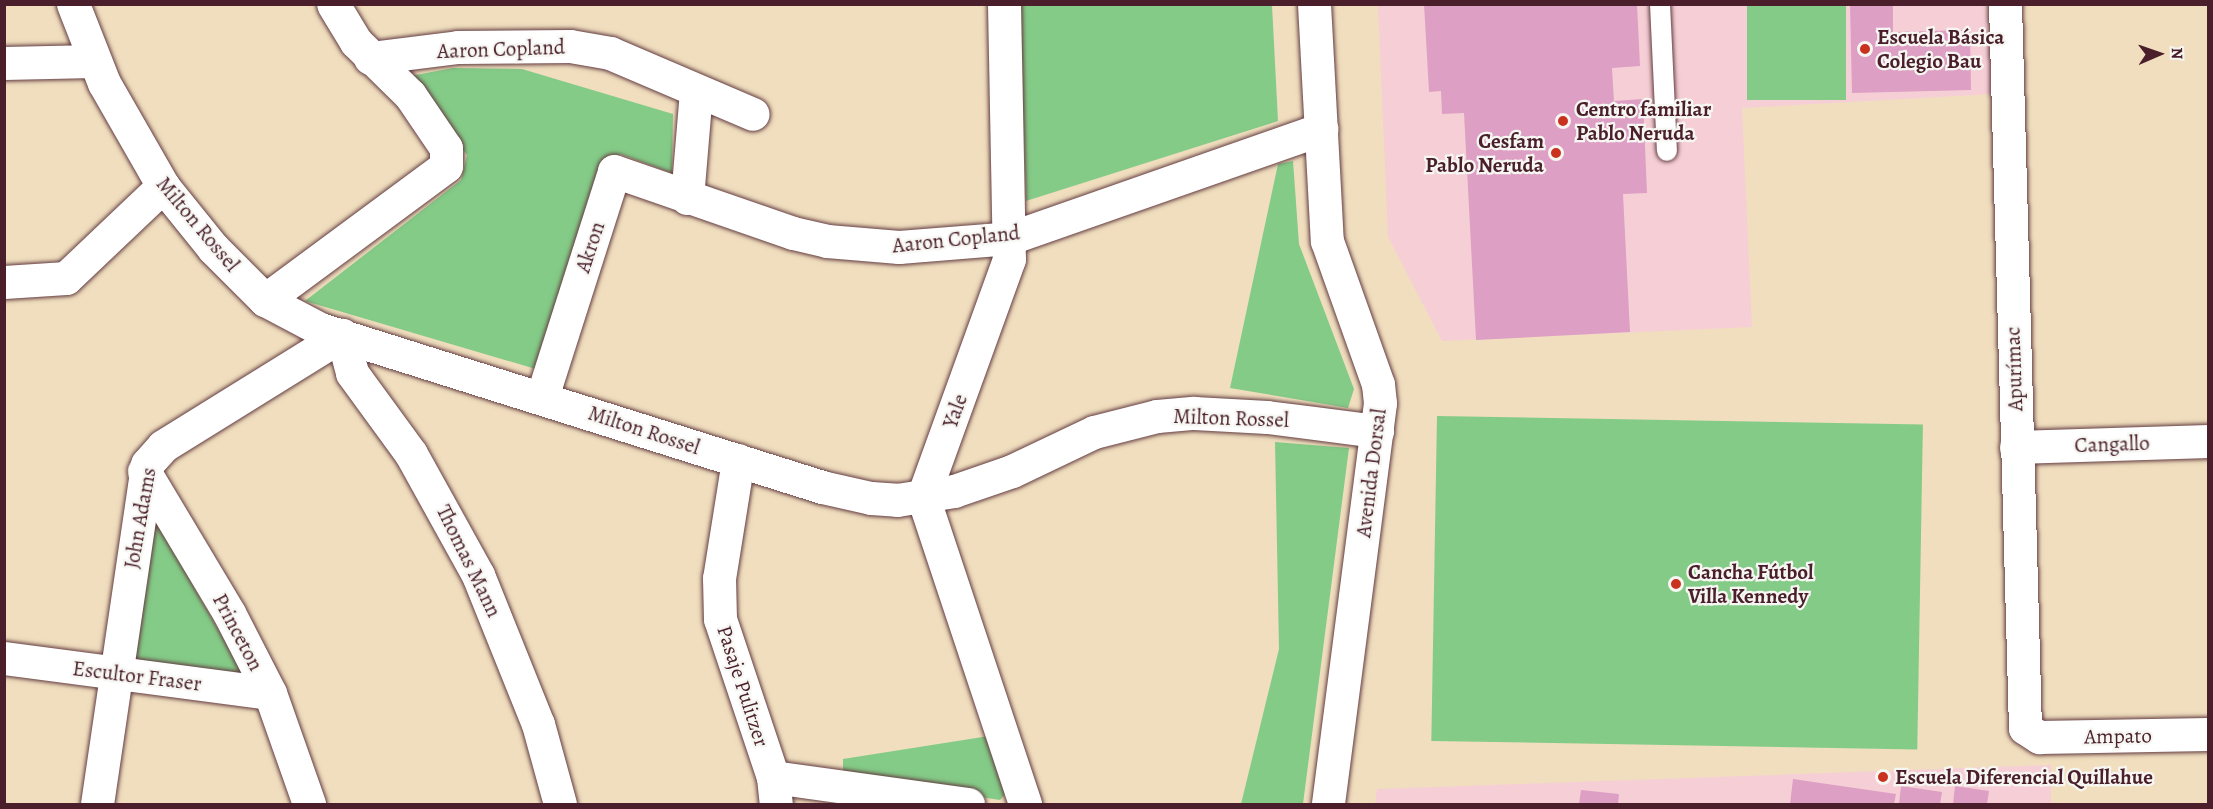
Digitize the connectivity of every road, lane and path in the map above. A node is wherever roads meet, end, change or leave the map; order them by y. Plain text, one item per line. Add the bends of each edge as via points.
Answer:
1 (73, 4) edge
2 (333, 4) edge
3 (1004, 4) edge
4 (1314, 4) edge
5 (1660, 4) edge
6 (2005, 4) edge
7 (370, 58) junction
8 (94, 61) junction
9 (4, 63) edge
10 (696, 91) junction
11 (753, 114) dead end
12 (1321, 129) junction
13 (1667, 151) dead end
14 (163, 186) junction
15 (687, 198) junction
16 (1010, 238) junction
17 (4, 282) edge
18 (265, 300) junction
19 (342, 335) junction
20 (542, 397) junction
21 (1377, 431) junction
22 (2208, 441) edge
23 (2016, 447) junction
24 (738, 460) junction
25 (144, 471) junction
26 (923, 497) junction
27 (4, 658) edge
28 (116, 673) junction
29 (270, 693) junction
30 (2029, 733) joint
31 (2208, 734) edge
32 (774, 791) edge
33 (97, 804) edge
34 (309, 804) edge
35 (560, 804) edge
36 (968, 804) edge
37 (1025, 804) edge
38 (1328, 804) edge

1 - 8 street, Milton Rossel
2 - 7 street
3 - 16 street, Yale
4 - 12 street, Avenida Dorsal
5 - 13 lane
6 - 23 street, Apurímac
7 - 10 street, Aaron Copland via 458,47 570,46 610,53
7 - 18 street via 410,94 446,148 446,166
8 - 9 street
8 - 14 street, Milton Rossel via 121,117
10 - 11 street, Aaron Copland
10 - 15 street
12 - 16 street, Aaron Copland
12 - 21 street, Avenida Dorsal via 1327,241 1378,384
14 - 17 street via 66,278
14 - 18 street, Milton Rossel via 213,248
15 - 16 street, Aaron Copland via 793,233 862,246 900,247
15 - 20 street, Akron via 614,171
16 - 26 street, Yale via 1003,281
18 - 19 street, Milton Rossel via 300,322
19 - 20 street, Milton Rossel
19 - 25 street, John Adams via 163,446
19 - 35 street, Thomas Mann via 352,373 411,454 474,566 538,724
20 - 24 street, Milton Rossel
21 - 26 street, Milton Rossel via 1258,416 1194,413 1157,417 1094,432 985,482
21 - 38 street, Avenida Dorsal
22 - 23 street, Cangallo
23 - 30 street, Apurímac via 2024,723
24 - 26 street, Milton Rossel via 847,494 897,500
24 - 32 street, Pasaje Pulitzer via 719,578 720,619
25 - 28 street, John Adams
25 - 29 street, Princeton via 229,613
26 - 37 street
27 - 28 street, Escultor Fraser
28 - 29 street, Escultor Fraser
28 - 33 street, John Adams
29 - 34 street, Princeton
30 - 31 street, Ampato via 2039,737
32 - 36 street

